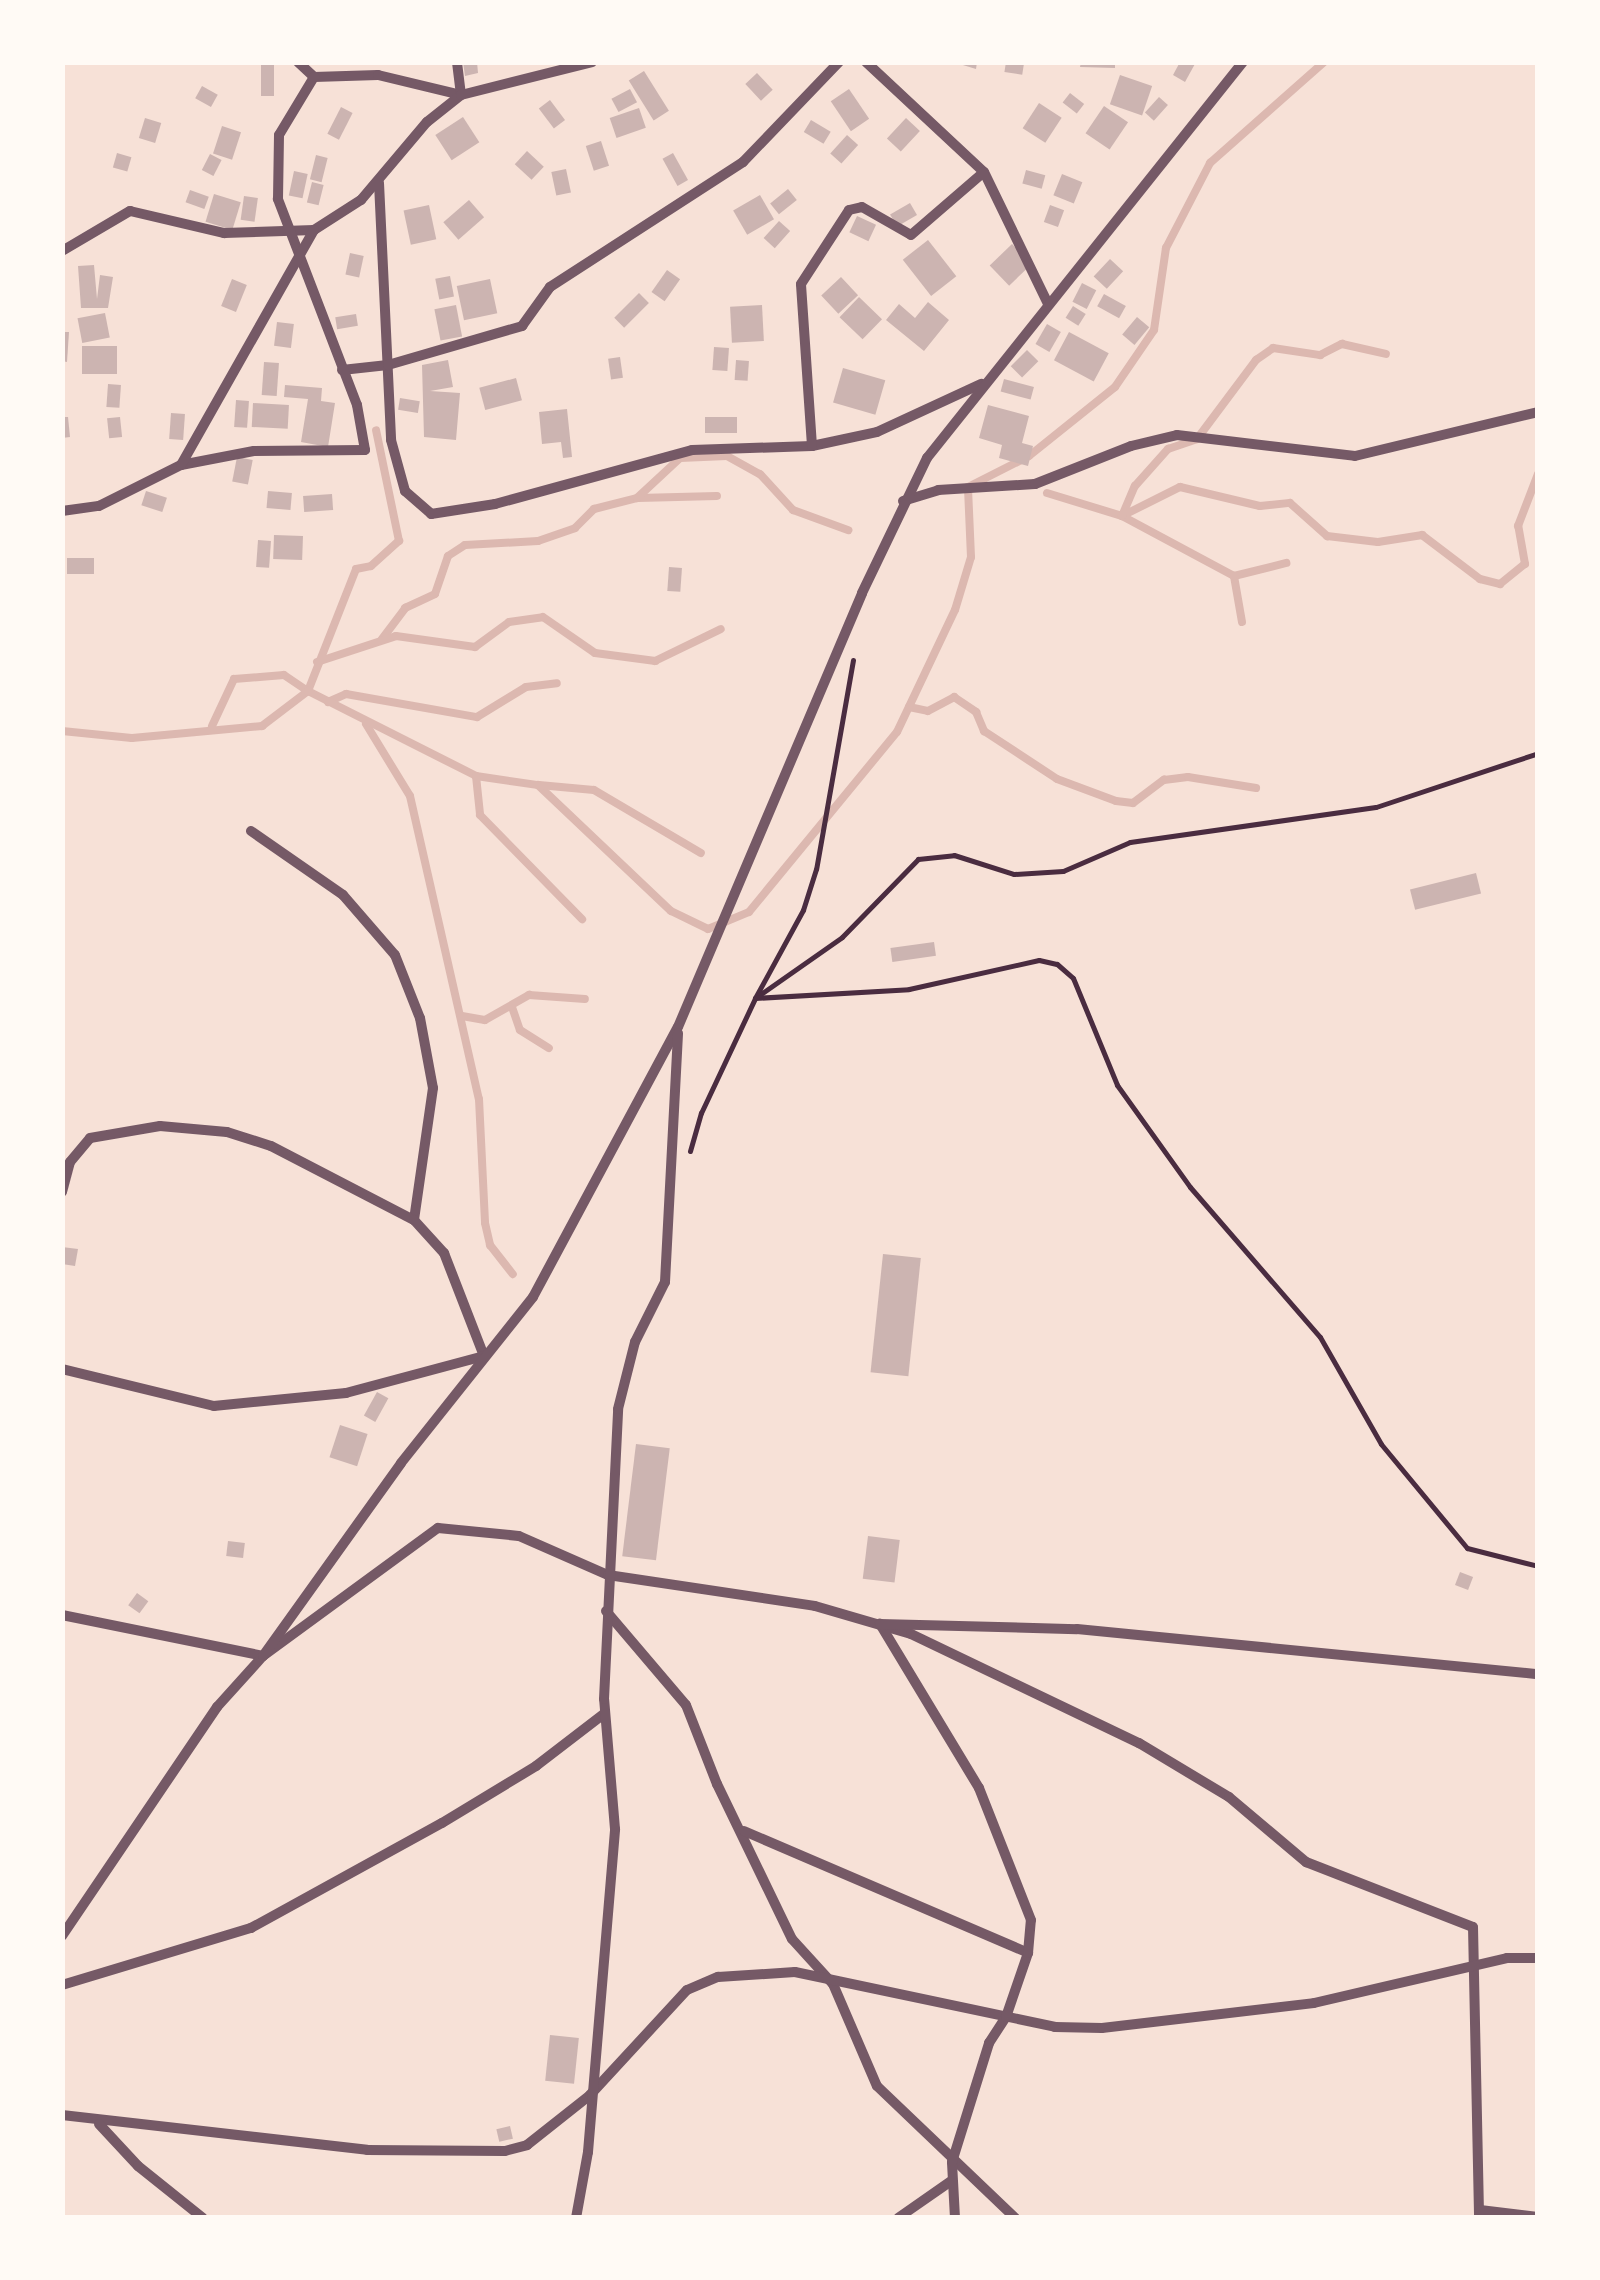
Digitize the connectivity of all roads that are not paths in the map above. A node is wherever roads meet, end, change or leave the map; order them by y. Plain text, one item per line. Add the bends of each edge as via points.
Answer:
1 (298, 62) edge
2 (457, 62) edge
3 (592, 62) edge
4 (840, 62) edge
5 (866, 62) edge
6 (1243, 62) edge
7 (314, 77) junction
8 (461, 95) junction
9 (984, 172) junction
10 (379, 183) junction
11 (314, 230) junction
12 (291, 232) junction
13 (62, 252) edge
14 (301, 258) junction
15 (1048, 304) junction
16 (388, 365) junction
17 (342, 370) junction
18 (987, 382) junction
19 (1538, 412) edge
20 (812, 446) junction
21 (180, 465) junction
22 (903, 501) junction
23 (62, 511) edge
24 (252, 831) dead end
25 (678, 1027) junction
26 (62, 1150) edge
27 (77, 1150) junction
28 (62, 1192) edge
29 (414, 1220) junction
30 (484, 1356) junction
31 (62, 1370) edge
32 (608, 1574) junction
33 (606, 1611) junction
34 (62, 1615) edge
35 (880, 1624) junction
36 (263, 1656) junction
37 (1538, 1674) edge
38 (605, 1713) junction
39 (744, 1832) junction
40 (81, 1912) junction
41 (62, 1924) edge
42 (62, 1936) edge
43 (1028, 1952) junction
44 (1538, 1958) edge
45 (1478, 1965) junction
46 (833, 1984) junction
47 (62, 1985) edge
48 (1006, 2017) junction
49 (590, 2095) junction
50 (62, 2115) edge
51 (98, 2124) junction
52 (952, 2162) junction
53 (951, 2181) junction
54 (1479, 2214) edge
55 (1538, 2217) edge
56 (204, 2218) edge
57 (576, 2218) edge
58 (898, 2218) edge
59 (955, 2218) edge
60 (1016, 2218) edge

1 - 7 street
2 - 8 street
3 - 8 street
4 - 16 street via 743,162 604,258 550,287 522,326
5 - 9 street
6 - 15 street
7 - 8 street via 378,74
7 - 12 street via 279,135 278,199
8 - 10 street via 426,122
9 - 15 street
9 - 20 street via 911,236 862,207 849,210 801,284
10 - 11 street
10 - 16 street
11 - 12 street
11 - 14 street
12 - 13 street via 224,234 130,211
12 - 14 street
14 - 17 street
14 - 21 street
15 - 18 street
16 - 17 street
16 - 20 street via 396,468 405,491 431,514 495,504 692,450
17 - 21 street via 364,450 254,451
18 - 20 street via 877,432
18 - 22 street via 934,448
19 - 22 street via 1355,456 1177,436 1130,446 1036,484 938,490
21 - 23 street via 98,506
22 - 25 street
24 - 29 street via 343,895 395,955 420,1018 432,1088
25 - 30 street via 533,1297
25 - 32 street via 668,1261 618,1408
26 - 27 street
27 - 28 street
27 - 29 street via 90,1138 160,1126 227,1132 271,1146
29 - 30 street via 444,1253
30 - 31 street via 346,1393 214,1406
30 - 36 street
32 - 33 street
32 - 35 street via 799,1604
32 - 36 street via 519,1536 438,1528
33 - 38 street
33 - 39 street via 686,1705
34 - 36 street
35 - 37 street via 1077,1630
35 - 43 street via 954,1741 999,1833 1029,1911
35 - 45 street via 1139,1743 1229,1797 1306,1862 1342,1881 1473,1926
36 - 40 street via 217,1708
38 - 47 street via 536,1766 442,1823 250,1928 212,1945
38 - 49 street via 614,1829
39 - 43 street
39 - 46 street via 799,1951
40 - 41 street
40 - 42 street
43 - 48 street
44 - 45 street
45 - 48 street via 1314,2003 1166,2021 1056,2027
45 - 54 street
46 - 48 street
46 - 49 street via 795,1972 754,1973 687,1990
46 - 52 street via 876,2086
48 - 52 street via 988,2043
49 - 51 street via 528,2145 505,2151 367,2150 188,2126
49 - 57 street
50 - 51 street
51 - 56 street
52 - 53 street
52 - 60 street
53 - 58 street
53 - 59 street
54 - 55 street

